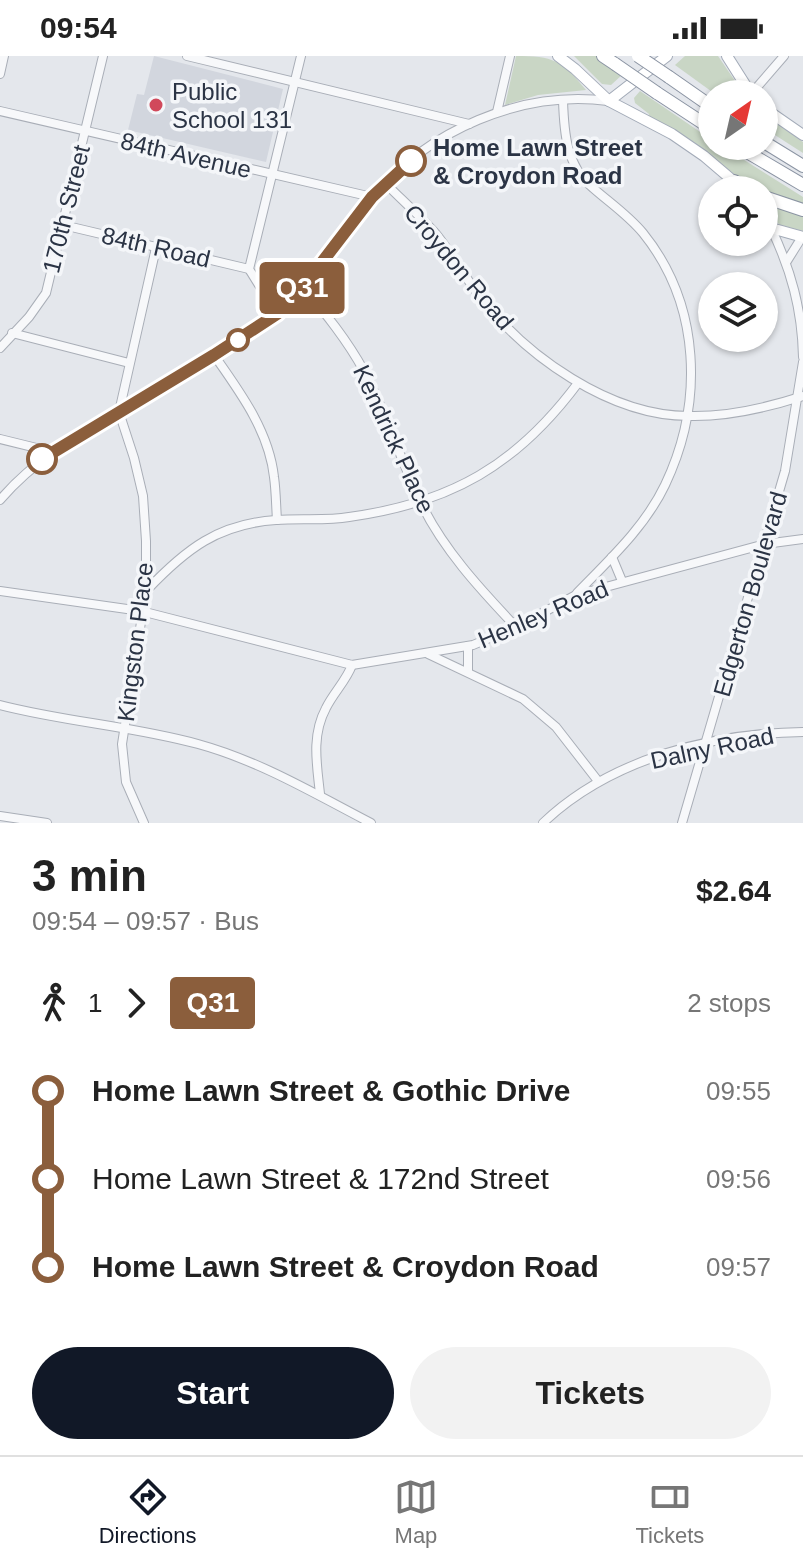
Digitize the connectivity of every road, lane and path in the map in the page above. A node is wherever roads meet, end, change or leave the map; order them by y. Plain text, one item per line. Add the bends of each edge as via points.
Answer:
1 (4, 56) edge
2 (103, 56) edge
3 (187, 56) edge
4 (301, 56) edge
5 (510, 56) edge
6 (558, 56) edge
7 (603, 56) edge
8 (638, 56) edge
9 (667, 56) edge
10 (727, 56) edge
11 (735, 56) edge
12 (784, 56) edge
13 (0, 74) edge
14 (742, 80) edge
15 (745, 80) edge
16 (763, 80) edge
17 (295, 82) junction
18 (698, 97) edge
19 (563, 100) junction
20 (609, 101) junction
21 (0, 111) edge
22 (497, 112) junction
23 (778, 118) edge
24 (698, 120) edge
25 (469, 124) junction
26 (85, 131) junction
27 (803, 135) edge
28 (778, 151) edge
29 (761, 160) edge
30 (803, 166) edge
31 (273, 176) junction
32 (726, 176) edge
33 (385, 183) junction
34 (803, 185) edge
35 (372, 197) junction
36 (778, 202) edge
37 (803, 210) edge
38 (63, 225) junction
39 (778, 227) edge
40 (802, 237) edge
41 (778, 243) edge
42 (156, 248) junction
43 (787, 261) junction
44 (249, 269) junction
45 (303, 287) junction
46 (277, 314) junction
47 (12, 333) junction
48 (0, 348) edge
49 (214, 355) junction
50 (803, 359) edge
51 (129, 363) junction
52 (578, 383) junction
53 (801, 396) edge
54 (119, 412) junction
55 (687, 416) junction
56 (0, 439) edge
57 (53, 452) junction
58 (0, 500) edge
59 (420, 503) junction
60 (277, 520) junction
61 (803, 539) edge
62 (765, 544) junction
63 (612, 557) junction
64 (622, 581) junction
65 (146, 590) junction
66 (0, 591) edge
67 (576, 595) junction
68 (141, 611) junction
69 (516, 627) junction
70 (468, 646) junction
71 (427, 654) junction
72 (352, 665) junction
73 (468, 672) junction
74 (0, 705) edge
75 (125, 726) junction
76 (803, 732) edge
77 (705, 744) junction
78 (598, 781) junction
79 (320, 794) junction
80 (0, 816) edge
81 (47, 823) edge
82 (144, 823) edge
83 (371, 823) edge
84 (543, 823) edge
85 (682, 823) edge

1 - 13 street
2 - 26 street, 170th Street
3 - 17 street
4 - 17 street
5 - 22 street
6 - 20 main road
7 - 24 highway, bridge
8 - 18 highway, bridge
9 - 20 main road
10 - 14 main road
11 - 15 main road
12 - 16 street
17 - 25 street
17 - 31 street
19 - 20 street
19 - 22 street
19 - 55 street via 565,136 577,169 643,233 674,286 691,355
20 - 32 main road via 672,134
21 - 26 street, 84th Avenue
22 - 25 street
23 - 27 main road
25 - 33 street
26 - 31 street, 84th Avenue
26 - 38 street, 170th Street
28 - 30 highway
29 - 34 highway
31 - 35 street, 84th Avenue
31 - 44 street
33 - 35 street
33 - 52 street, Croydon Road via 436,235 507,326
35 - 45 street
36 - 37 highway
38 - 42 street, 84th Road
38 - 47 street, 170th Street via 46,293
39 - 40 main road
40 - 43 street
41 - 43 street, Edgerton Boulevard
42 - 44 street, 84th Road
42 - 51 street
43 - 50 street, Edgerton Boulevard via 799,303
44 - 46 street
45 - 46 street
45 - 59 street, Kendrick Place via 336,325 364,372
46 - 49 street
47 - 48 street, 170th Street
47 - 51 street
49 - 54 street
49 - 60 street via 261,432 274,474
50 - 53 street, Edgerton Boulevard
51 - 54 street
52 - 55 street, Croydon Road via 631,405
52 - 59 street via 506,459
53 - 55 street, Croydon Road via 745,412
53 - 62 street, Edgerton Boulevard
54 - 57 street
54 - 65 street, Kingston Place via 143,496
55 - 63 street via 664,486
56 - 57 street
57 - 58 street
59 - 60 street via 348,518
59 - 69 street, Kendrick Place via 475,583
60 - 65 street via 209,536
61 - 62 street, Henley Road
62 - 64 street, Henley Road
62 - 77 street, Edgerton Boulevard
63 - 64 street
63 - 67 street
64 - 67 street, Henley Road
65 - 68 street, Kingston Place
66 - 68 street, Henley Road
67 - 69 street, Henley Road
68 - 72 street, Henley Road
68 - 75 street, Kingston Place
69 - 70 street, Henley Road
70 - 71 street, Henley Road
70 - 73 street
71 - 72 street, Henley Road
71 - 73 street
72 - 79 street via 317,729
73 - 78 street via 523,699 556,727
74 - 75 street
75 - 79 street via 201,744
75 - 82 street, Kingston Place via 122,764
76 - 77 street, Dalny Road
77 - 78 street, Dalny Road
77 - 85 street, Edgerton Boulevard
78 - 84 street, Dalny Road
79 - 83 street
80 - 81 street

